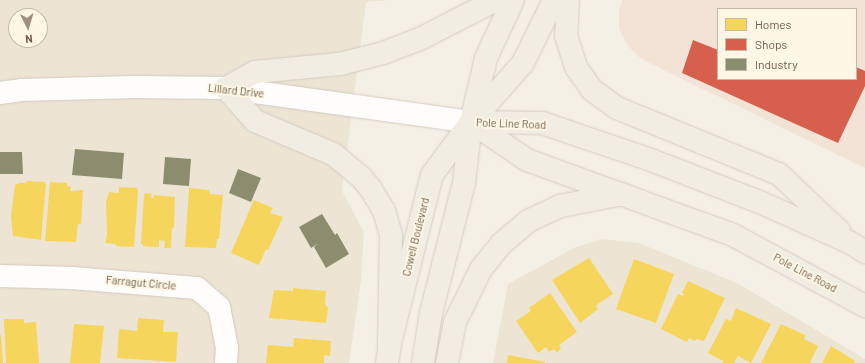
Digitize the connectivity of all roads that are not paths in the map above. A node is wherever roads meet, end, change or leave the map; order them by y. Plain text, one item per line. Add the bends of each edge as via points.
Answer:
1 (496, 0) edge
2 (513, 0) edge
3 (554, 0) edge
4 (568, 0) edge
5 (226, 88) junction
6 (0, 93) edge
7 (470, 122) junction
8 (622, 194) junction
9 (858, 248) edge
10 (0, 276) edge
11 (865, 306) edge
12 (388, 354) edge
13 (226, 363) edge
14 (423, 363) edge
15 (447, 363) edge

1 - 5 main road via 420,39 383,53 340,64 255,72
2 - 7 main road, Cowell Boulevard via 486,58
3 - 7 main road, Cowell Boulevard via 523,64
4 - 9 main road via 566,36 576,67 592,90 617,108 779,174
5 - 6 street, Lillard Drive via 134,87 21,90
5 - 7 street, Lillard Drive
5 - 12 main road via 255,121 333,154 370,188 384,211 391,235
7 - 8 main road, Pole Line Road via 527,160
7 - 9 main road, Pole Line Road via 542,124 651,160 762,203
7 - 12 main road, Cowell Boulevard via 432,175
7 - 14 main road, Cowell Boulevard via 464,184 431,313
8 - 11 main road, Pole Line Road via 733,235
8 - 15 main road via 560,206 528,221 501,244 481,269 455,322
10 - 13 street, Farragut Circle via 72,278 196,288 219,307 227,348

